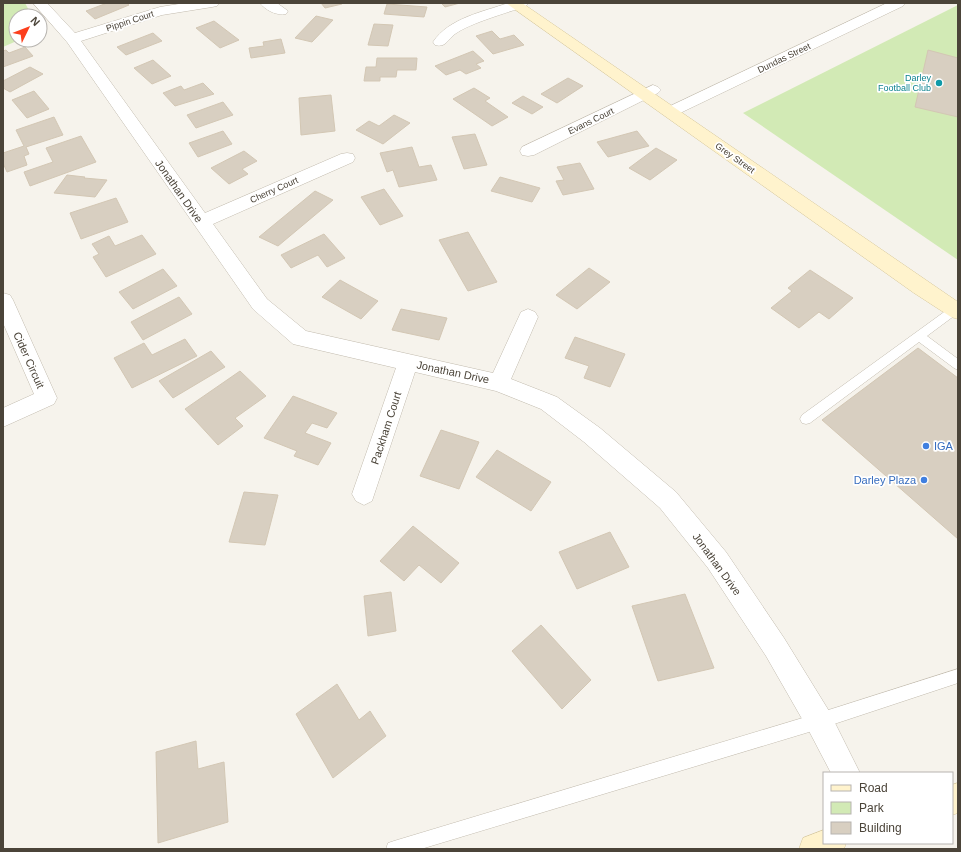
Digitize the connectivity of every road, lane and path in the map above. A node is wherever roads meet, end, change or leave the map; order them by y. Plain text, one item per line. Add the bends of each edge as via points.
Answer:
1 (40, 3) edge
2 (212, 3) edge
3 (268, 3) edge
4 (530, 3) edge
5 (898, 3) edge
6 (517, 4) edge
7 (281, 11) dead end
8 (72, 39) junction
9 (440, 42) dead end
10 (648, 92) junction
11 (675, 110) junction
12 (528, 151) dead end
13 (347, 158) dead end
14 (202, 222) junction
15 (3, 300) edge
16 (957, 309) edge
17 (528, 317) dead end
18 (919, 336) junction
19 (408, 363) junction
20 (958, 365) edge
21 (499, 382) junction
22 (3, 418) edge
23 (806, 419) dead end
24 (364, 494) dead end
25 (958, 676) edge
26 (819, 721) junction
27 (845, 772) edge
28 (828, 844) edge
29 (394, 849) edge
30 (814, 849) edge

1 - 8 street, Jonathan Drive
2 - 8 street, Pippin Court via 160,11
3 - 7 street
4 - 10 street, Grey Street
5 - 11 street, Dundas Street
6 - 9 street via 466,23 450,31
6 - 10 street, Grey Street
8 - 14 street, Jonathan Drive
10 - 11 street, Grey Street
10 - 12 street, Evans Court
11 - 16 street, Grey Street via 921,288
13 - 14 street, Cherry Court
14 - 19 street, Jonathan Drive via 260,304 300,338
15 - 22 street, Cider Circuit via 46,398
16 - 18 lane
17 - 21 street
18 - 20 lane
18 - 23 lane
19 - 21 street, Jonathan Drive
19 - 24 street, Packham Court
21 - 26 street, Jonathan Drive via 550,404 592,435 668,500 717,560 775,647
25 - 26 lane
26 - 27 street, Jonathan Drive
26 - 29 lane
28 - 30 street

